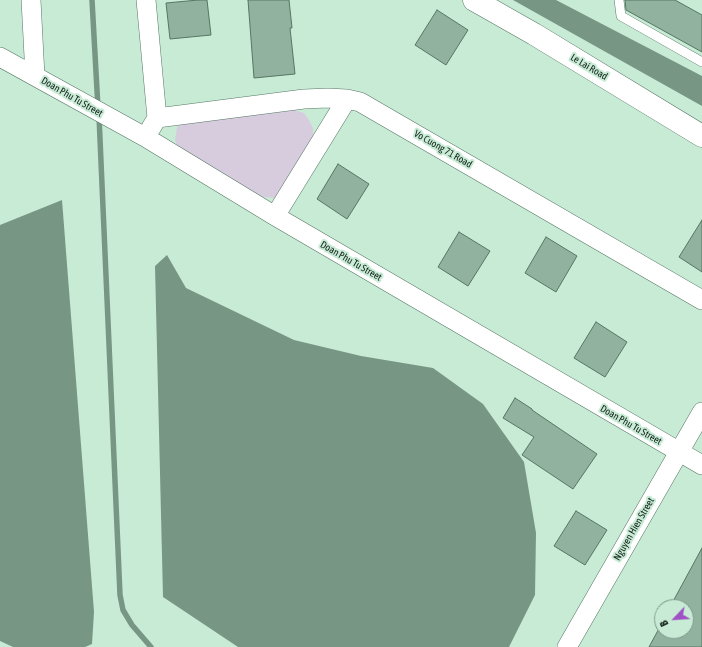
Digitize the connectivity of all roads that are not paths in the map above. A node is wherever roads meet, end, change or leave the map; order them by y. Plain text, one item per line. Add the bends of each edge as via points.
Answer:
1 (31, 0) edge
2 (146, 0) edge
3 (474, 0) edge
4 (619, 0) edge
5 (0, 58) edge
6 (702, 62) edge
7 (35, 76) junction
8 (347, 99) junction
9 (157, 118) junction
10 (137, 133) junction
11 (702, 136) edge
12 (275, 216) junction
13 (702, 300) edge
14 (702, 412) edge
15 (678, 452) junction
16 (702, 465) edge
17 (567, 647) edge

1 - 7 street
2 - 9 street
3 - 11 street, Le Lai Road
4 - 6 lane via 621,16
5 - 7 street, Doan Phu Tu Street
7 - 10 street, Doan Phu Tu Street
8 - 9 street, Vo Cuong 71 Road via 304,99
8 - 12 street
8 - 13 street, Vo Cuong 71 Road via 373,109
9 - 10 street
10 - 12 street, Doan Phu Tu Street
12 - 15 street, Doan Phu Tu Street
14 - 15 street, Nguyen Hien Street
15 - 16 street, Doan Phu Tu Street
15 - 17 street, Nguyen Hien Street

